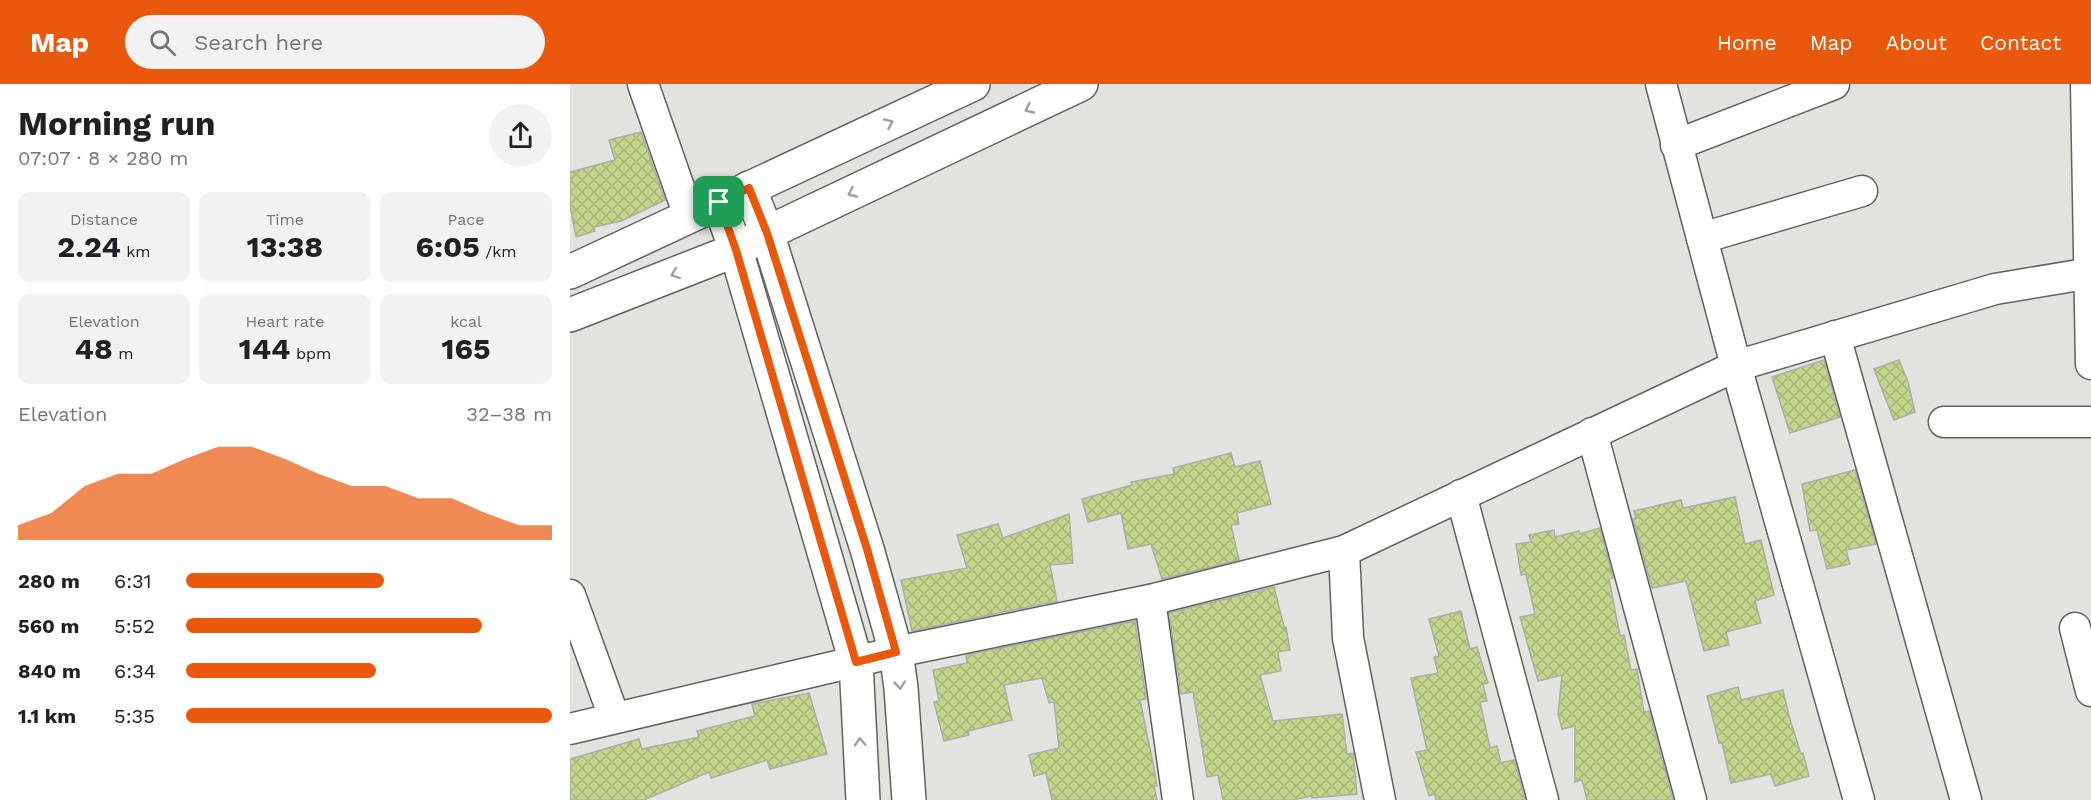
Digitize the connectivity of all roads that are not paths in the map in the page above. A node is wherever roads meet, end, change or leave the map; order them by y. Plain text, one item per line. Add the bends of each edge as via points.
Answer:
1 (643, 84) edge
2 (972, 84) edge
3 (1082, 84) edge
4 (1661, 84) edge
5 (1834, 84) edge
6 (2086, 84) edge
7 (1676, 145) junction
8 (749, 188) junction
9 (1862, 191) dead end
10 (719, 202) junction
11 (689, 216) junction
12 (767, 233) junction
13 (1702, 238) junction
14 (736, 250) junction
15 (570, 272) edge
16 (2091, 273) edge
17 (570, 315) edge
18 (1835, 336) junction
19 (2091, 364) edge
20 (1736, 366) junction
21 (1944, 422) dead end
22 (2091, 422) edge
23 (1592, 433) junction
24 (1461, 495) junction
25 (1344, 551) junction
26 (570, 595) edge
27 (1150, 600) junction
28 (2075, 628) dead end
29 (896, 652) junction
30 (856, 662) junction
31 (2091, 692) edge
32 (614, 717) junction
33 (570, 729) edge
34 (863, 800) edge
35 (909, 800) edge
36 (1178, 800) edge
37 (1380, 800) edge
38 (1543, 800) edge
39 (1691, 800) edge
40 (1859, 800) edge
41 (1966, 800) edge

1 - 11 street
8 -> 2 street
3 -> 12 street
4 - 7 street
5 - 7 street
6 - 16 street
7 - 13 street
8 - 10 street
8 - 12 street
9 - 13 street
10 - 11 street
10 - 14 street
11 - 15 street
12 - 14 street
12 - 29 street
13 - 20 street
14 -> 17 street
14 - 30 street
16 - 18 street via 1995,289
16 - 19 street
18 - 20 street
18 - 41 street
20 - 23 street
20 - 40 street
21 - 22 street
23 - 24 street
23 - 39 street
24 - 25 street
24 - 38 street
25 - 27 street
25 - 37 street via 1348,638
26 - 32 street
27 - 29 street
27 - 36 street
28 - 31 street
29 - 30 street
29 -> 35 street
30 - 32 street
34 -> 30 street
32 - 33 street

